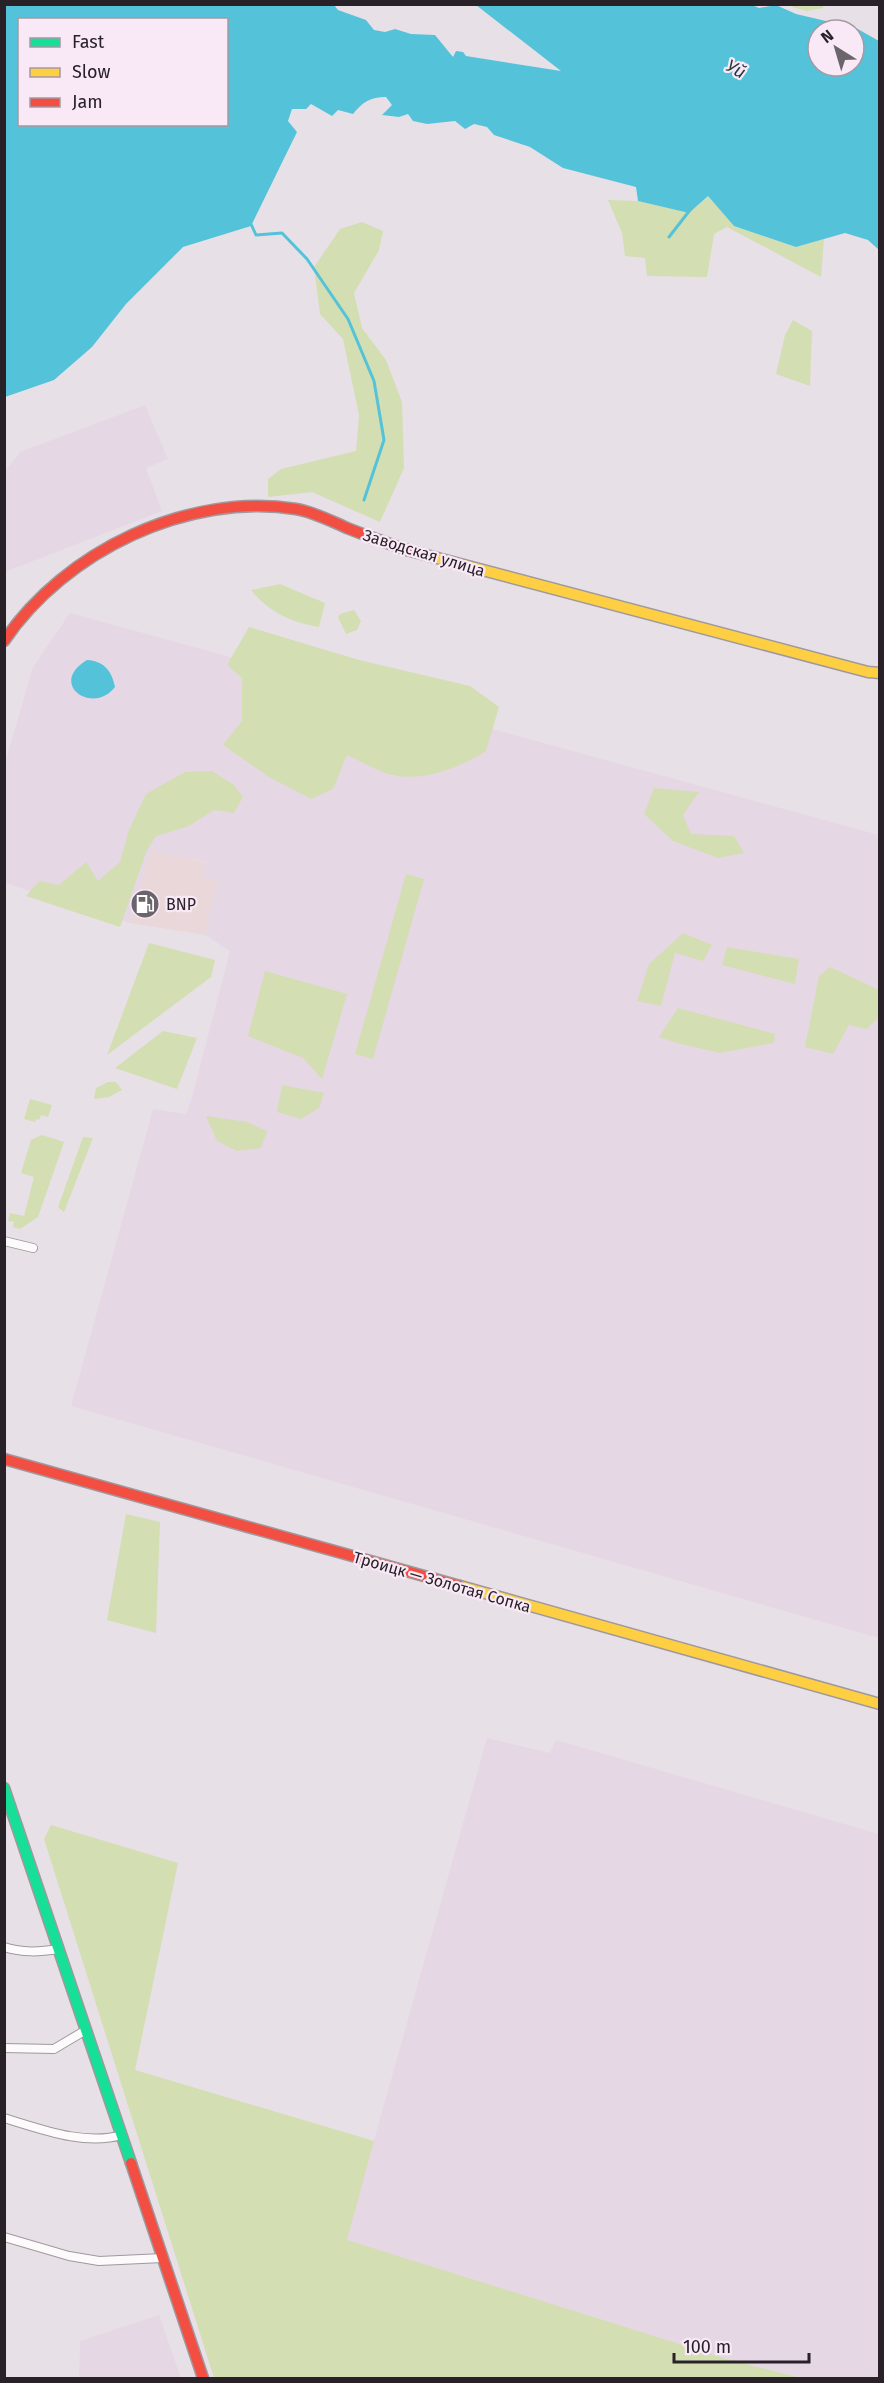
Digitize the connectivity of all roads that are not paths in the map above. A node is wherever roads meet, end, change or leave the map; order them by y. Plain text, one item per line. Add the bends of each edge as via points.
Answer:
1 (4, 641) edge
2 (879, 673) edge
3 (4, 1241) edge
4 (33, 1248) dead end
5 (4, 1459) edge
6 (879, 1704) edge
7 (4, 1788) edge
8 (4, 1947) edge
9 (59, 1949) junction
10 (86, 2030) junction
11 (4, 2048) edge
12 (4, 2118) edge
13 (122, 2135) junction
14 (4, 2237) edge
15 (163, 2258) junction
16 (203, 2379) edge

1 - 2 street, Заводская улица via 49,589 81,563 116,544 185,518 249,506 278,506 300,509 438,560
3 - 4 street
5 - 6 street, Троицк — Золотая Сопка
7 - 9 street
8 - 9 street via 18,1952
9 - 10 street
10 - 11 street via 54,2049
10 - 13 street
12 - 13 street via 90,2140
13 - 15 street
14 - 15 street via 99,2261
15 - 16 street

